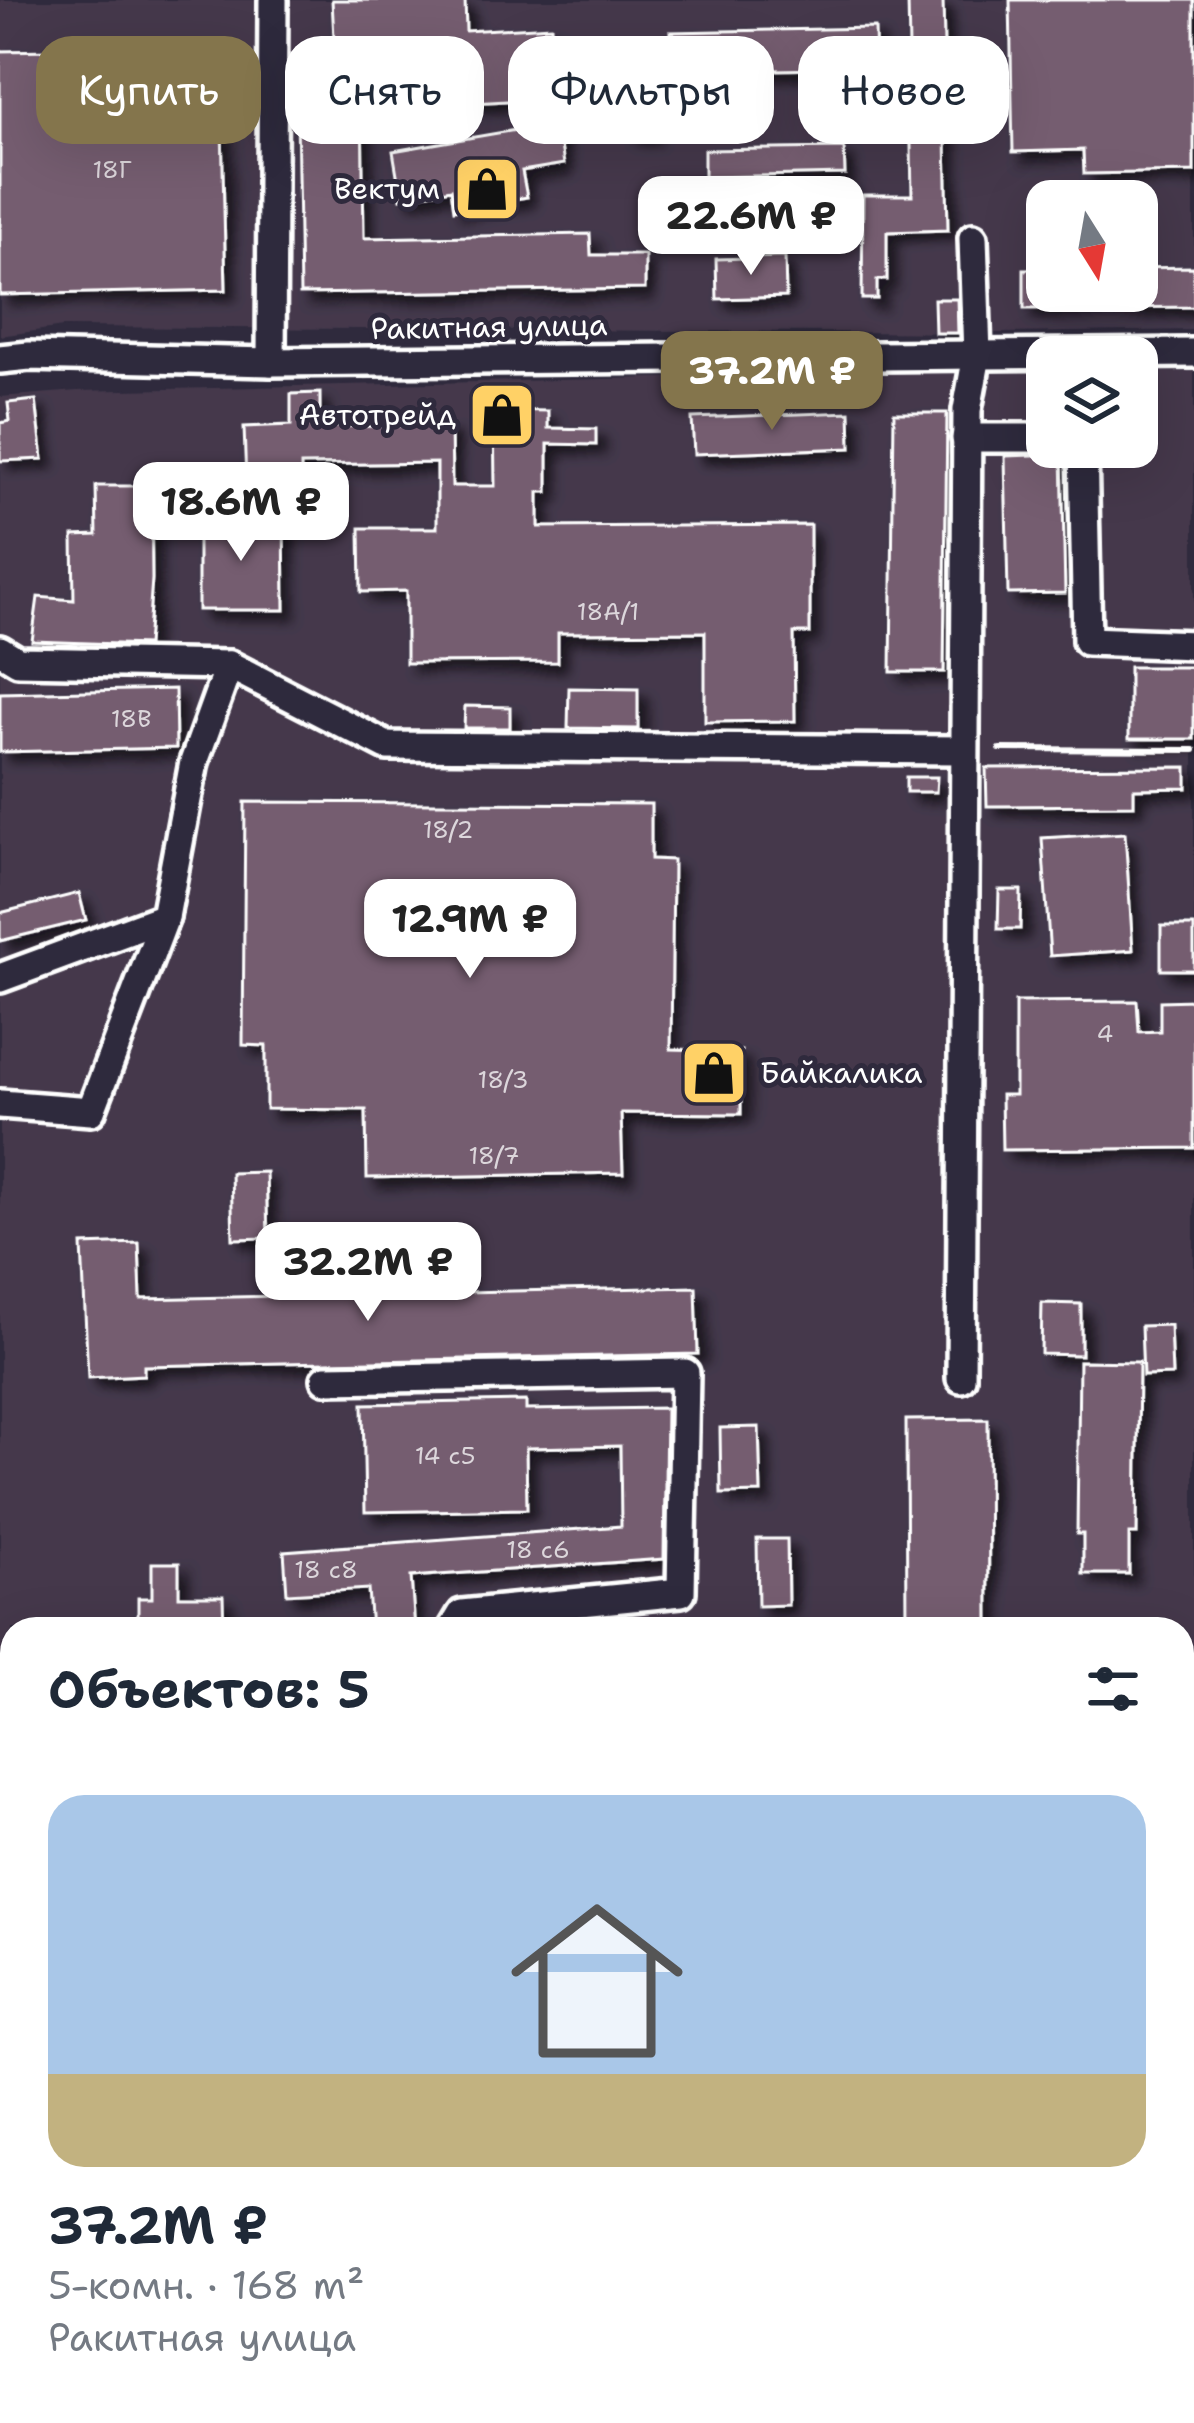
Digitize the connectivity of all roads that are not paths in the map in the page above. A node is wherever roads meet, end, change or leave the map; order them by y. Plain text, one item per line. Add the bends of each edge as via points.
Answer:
1 (273, 0) edge
2 (973, 238) dead end
3 (1194, 353) edge
4 (976, 356) junction
5 (0, 359) edge
6 (271, 362) junction
7 (1026, 437) edge
8 (966, 438) junction
9 (1083, 468) edge
10 (1194, 645) edge
11 (0, 650) edge
12 (229, 665) junction
13 (963, 751) junction
14 (165, 917) junction
15 (0, 978) edge
16 (0, 1104) edge
17 (961, 1378) dead end
18 (326, 1379) dead end
19 (461, 1617) edge

1 - 6 street
2 - 4 street
3 - 4 street, Ракитная улица
4 - 6 street, Ракитная улица
4 - 8 street
5 - 6 street, Ракитная улица
7 - 8 street
8 - 13 street
9 - 10 street via 1087,641
11 - 12 street via 18,661
12 - 13 street via 387,746
12 - 14 street via 194,762
13 - 17 street
14 - 15 street
14 - 16 street via 91,1111
18 - 19 street via 686,1373 681,1592

